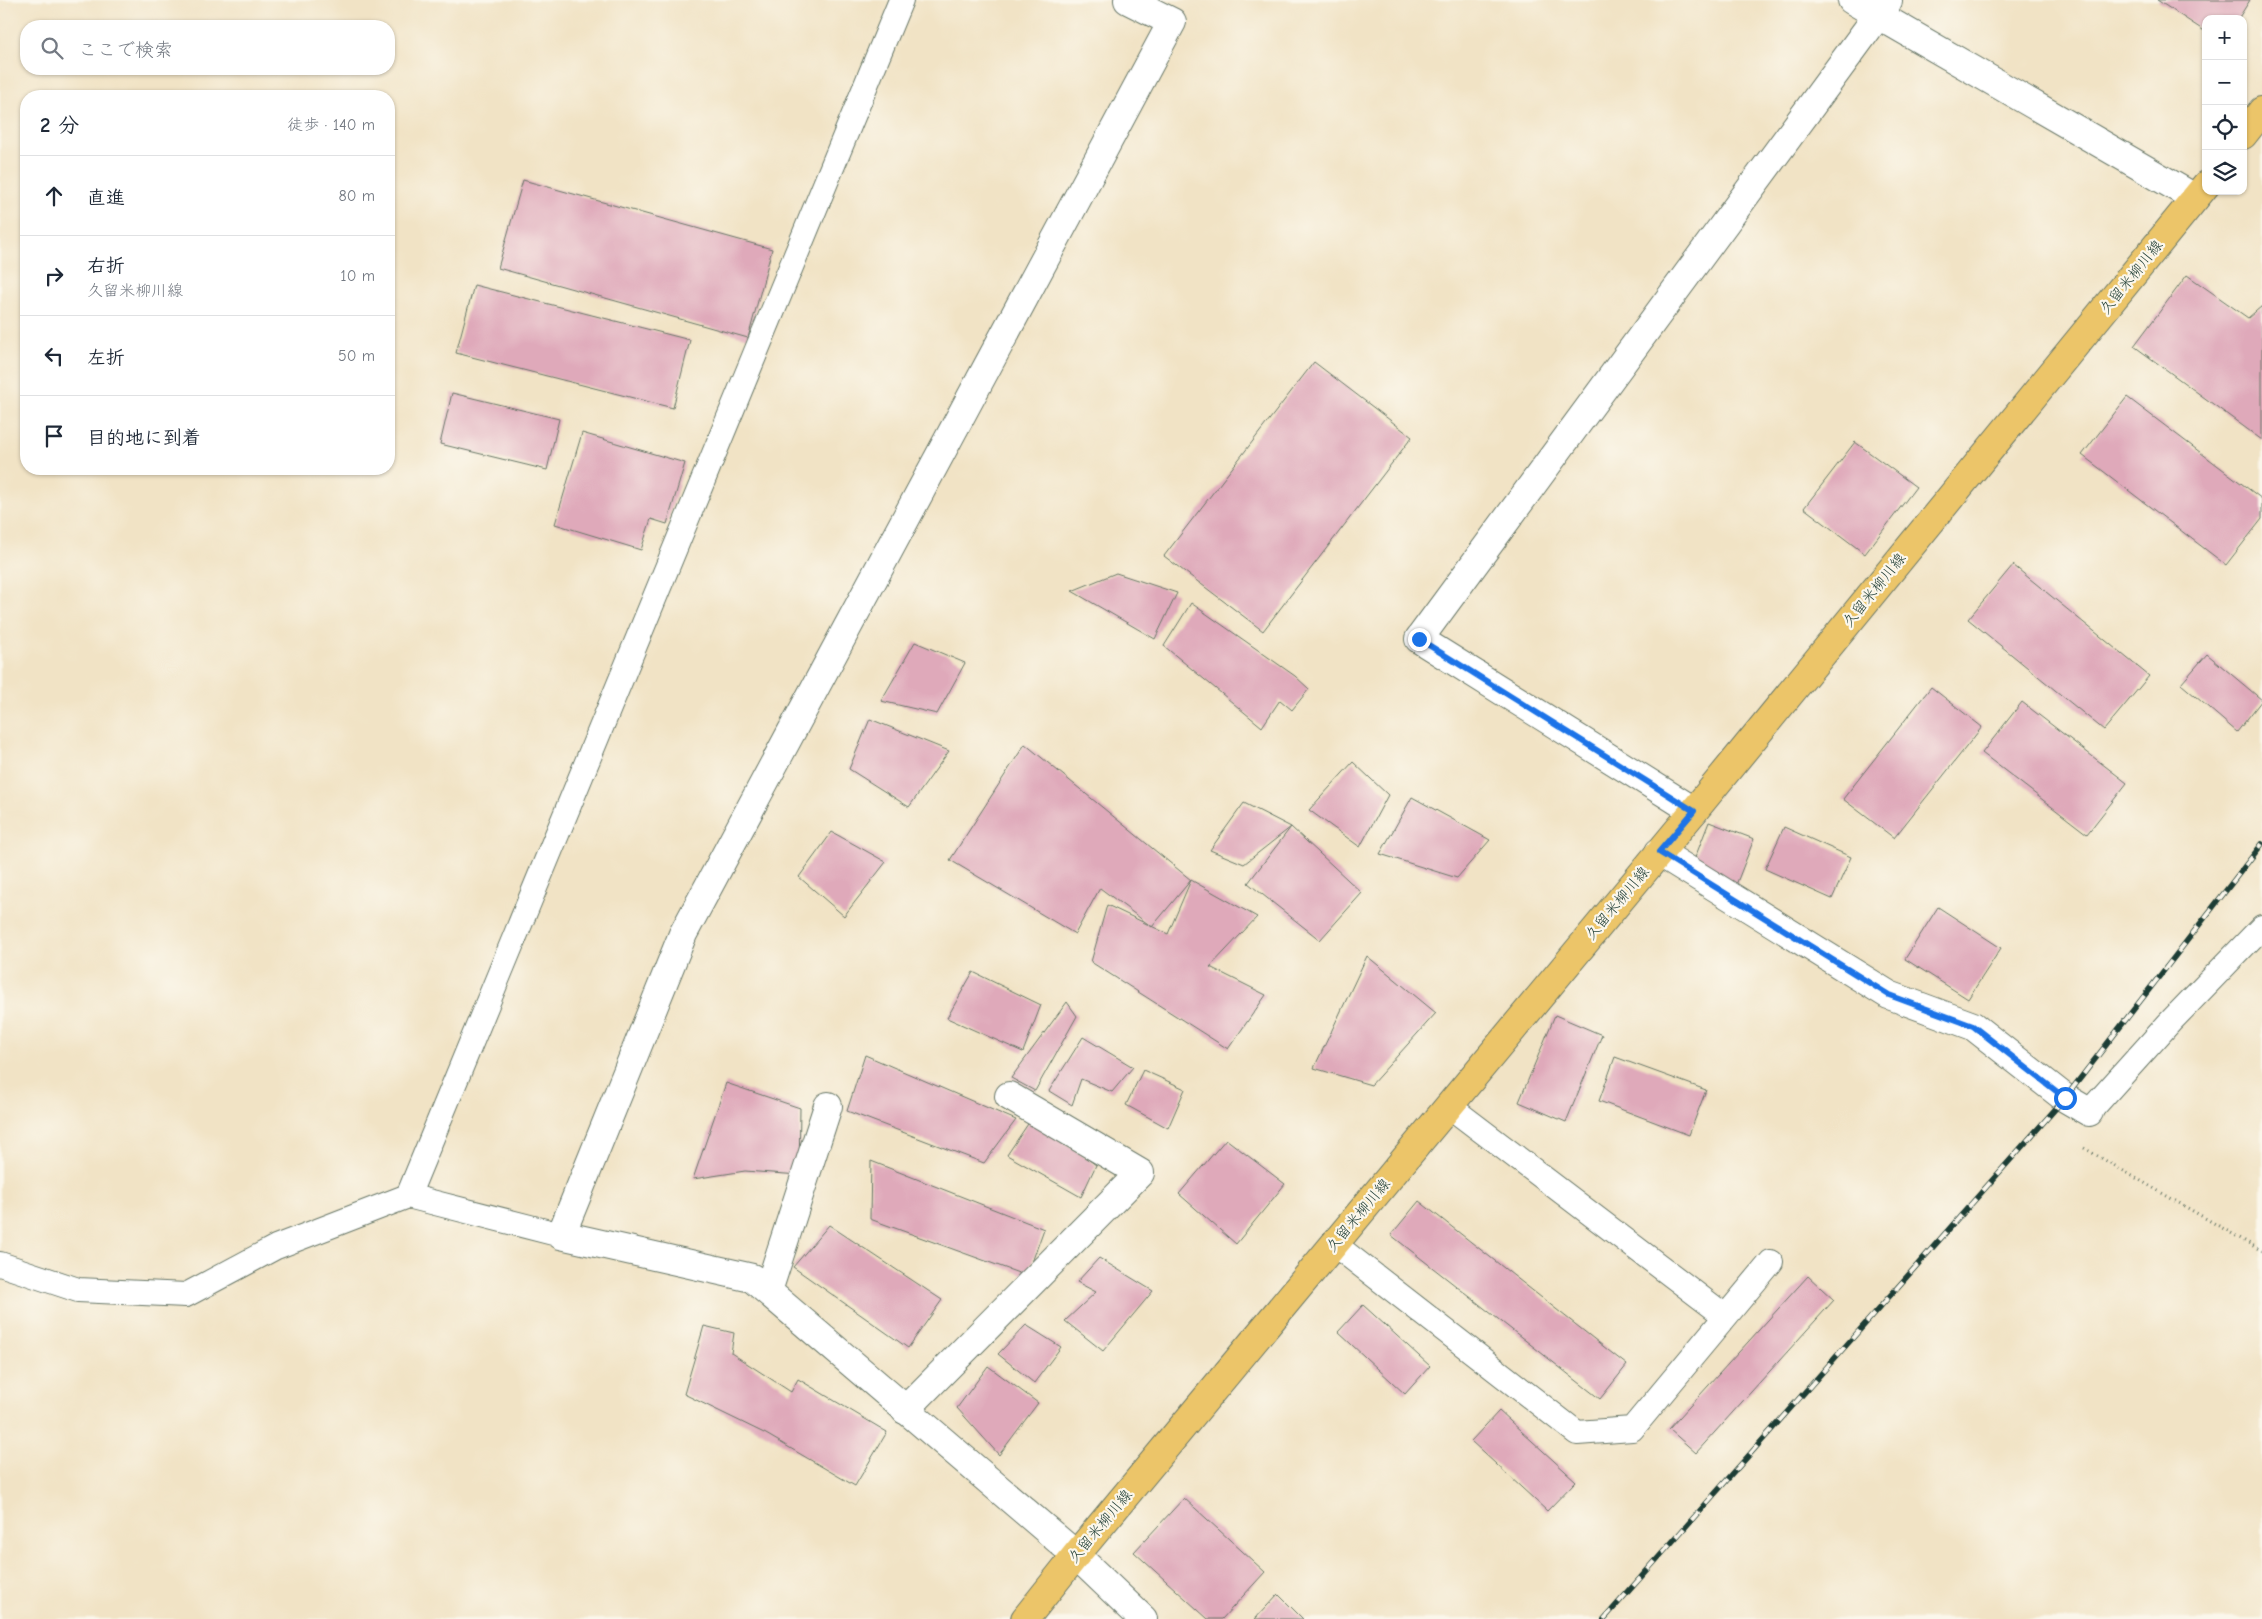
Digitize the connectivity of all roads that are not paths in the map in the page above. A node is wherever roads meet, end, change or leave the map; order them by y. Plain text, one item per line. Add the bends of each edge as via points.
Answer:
1 (901, 0) edge
2 (1128, 0) edge
3 (1852, 0) edge
4 (1883, 8) edge
5 (2262, 111) edge
6 (2247, 130) edge
7 (2201, 191) edge
8 (1694, 811) junction
9 (1659, 852) junction
10 (2262, 927) edge
11 (1009, 1096) dead end
12 (828, 1106) dead end
13 (1448, 1106) junction
14 (2089, 1112) joint
15 (408, 1196) junction
16 (561, 1235) junction
17 (1334, 1244) junction
18 (1771, 1262) dead end
19 (0, 1264) edge
20 (768, 1291) junction
21 (1725, 1316) junction
22 (905, 1410) junction
23 (1076, 1555) junction
24 (1025, 1619) edge
25 (1143, 1619) edge

1 - 15 lane
2 - 16 street via 1172,22 683,934
3 - 4 street
4 - 7 street
4 - 8 street via 1419,639
5 - 6 main road
7 - 8 main road, 久留米柳川線
8 - 9 main road, 久留米柳川線
9 - 13 main road, 久留米柳川線
9 - 14 street via 1889,995 1973,1026 2065,1098
10 - 14 lane
11 - 22 street via 1140,1173
12 - 20 street
13 - 17 main road, 久留米柳川線
13 - 21 lane
15 - 16 lane
15 - 19 lane via 276,1247 186,1295 78,1290
16 - 20 street via 752,1278
17 - 21 lane via 1577,1433 1632,1429
17 - 23 main road, 久留米柳川線
18 - 21 lane
20 - 22 street
22 - 23 street
23 - 24 main road, 久留米柳川線
23 - 25 street

